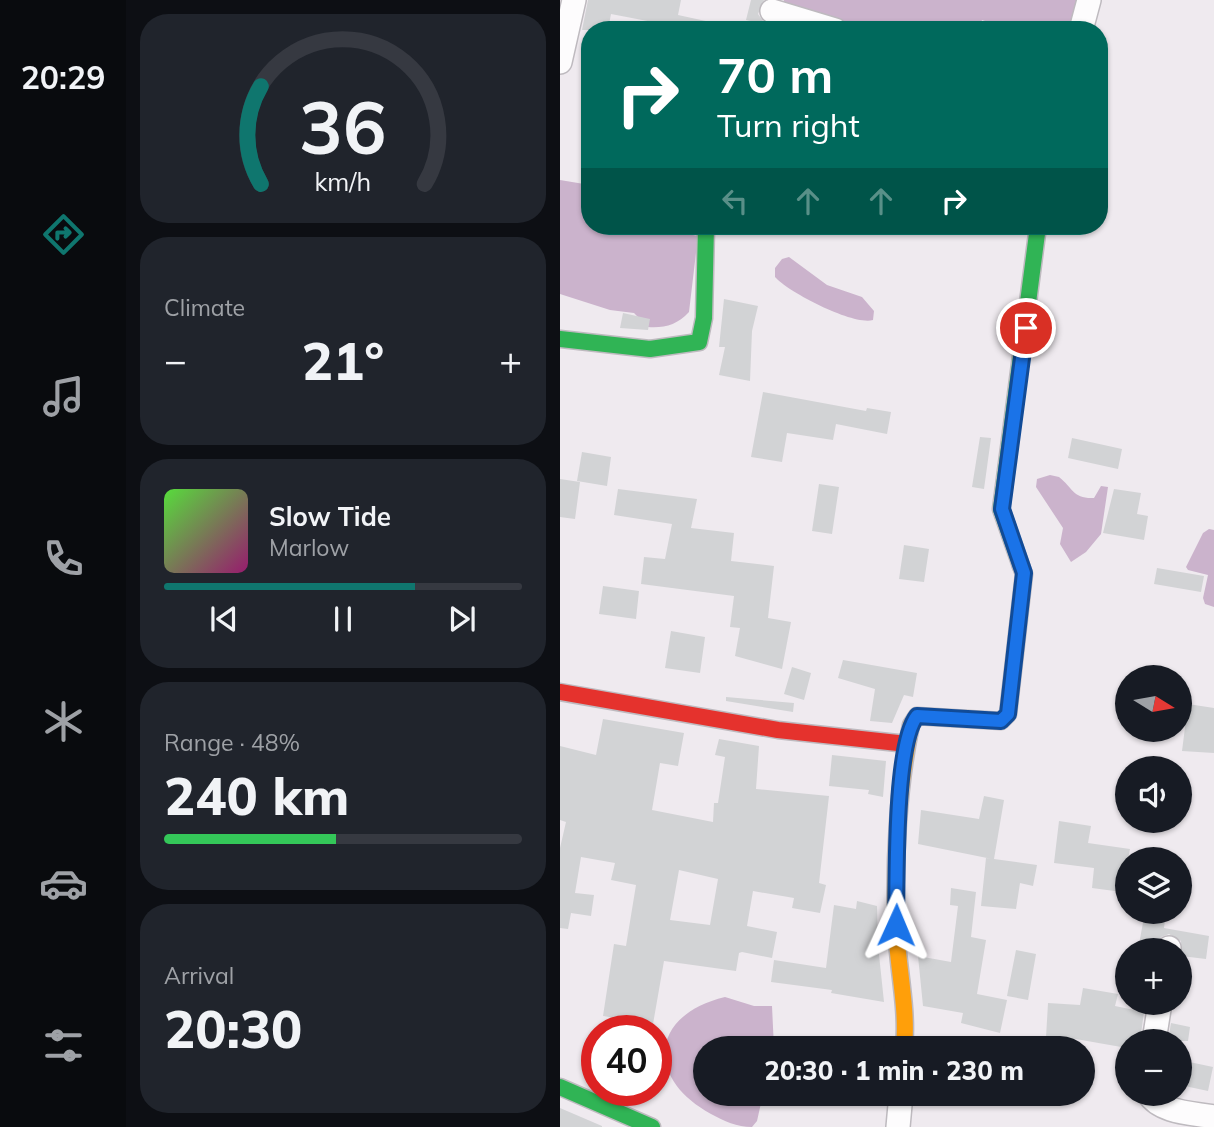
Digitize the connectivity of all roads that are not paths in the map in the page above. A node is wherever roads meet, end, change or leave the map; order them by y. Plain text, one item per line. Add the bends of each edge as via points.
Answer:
1 (574, 0) edge
2 (1089, 0) edge
3 (771, 14) edge
4 (799, 21) edge
5 (1083, 21) edge
6 (560, 62) edge
7 (706, 235) edge
8 (1037, 235) edge
9 (560, 339) edge
10 (560, 692) edge
11 (907, 744) junction
12 (905, 1036) edge
13 (560, 1087) edge
14 (900, 1106) edge
15 (1164, 1106) edge
16 (1214, 1117) edge
17 (652, 1127) edge
18 (898, 1127) edge

1 - 6 street
2 - 5 street
3 - 4 street
7 - 9 street via 699,342 667,348
8 - 11 street via 1002,509 1024,573 1008,714 1001,721 917,716
10 - 11 street via 778,730
11 - 12 street via 896,925
13 - 17 street
14 - 18 street
15 - 16 street

